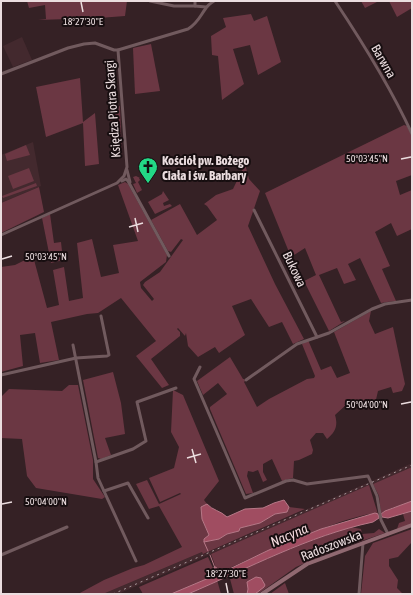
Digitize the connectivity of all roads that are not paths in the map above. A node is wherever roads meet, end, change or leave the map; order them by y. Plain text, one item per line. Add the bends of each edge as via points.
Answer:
1 (150, 1) edge
2 (195, 1) edge
3 (214, 1) edge
4 (335, 1) edge
5 (195, 6) junction
6 (206, 7) junction
7 (118, 50) junction
8 (1, 74) edge
9 (412, 134) edge
10 (127, 167) junction
11 (117, 184) junction
12 (132, 187) junction
13 (254, 210) dead end
14 (1, 235) edge
15 (169, 256) dead end
16 (412, 300) edge
17 (101, 316) dead end
18 (317, 337) junction
19 (73, 346) dead end
20 (76, 358) junction
21 (200, 367) dead end
22 (1, 375) edge
23 (246, 380) dead end
24 (176, 388) dead end
25 (96, 462) junction
26 (104, 491) junction
27 (148, 518) dead end
28 (412, 525) edge
29 (66, 527) dead end
30 (388, 534) junction
31 (363, 543) junction
32 (1, 555) edge
33 (136, 561) dead end
34 (262, 594) edge
35 (360, 594) edge

1 - 5 street via 174,6
2 - 5 street
3 - 6 street
4 - 9 street, Barwna
5 - 6 street
6 - 7 street via 199,20 188,29
7 - 8 street via 95,43 84,44
7 - 10 street, Księdza Piotra Skargi
10 - 11 street, Księdza Piotra Skargi
10 - 12 street, Księdza Piotra Skargi
11 - 12 street via 126,179
11 - 14 street
12 - 15 street, Księdza Piotra Skargi
13 - 18 street, Bukowa
16 - 18 street via 385,304 372,309
17 - 20 street via 109,355
18 - 23 street via 290,348
19 - 20 street
20 - 22 street
20 - 25 street
21 - 30 street via 194,379 245,498 286,481 307,484 368,476 377,496 381,520
24 - 25 street via 137,402 146,441 133,449
25 - 26 street via 98,478
26 - 27 street via 128,483
26 - 33 street
28 - 30 street, Radoszowska
29 - 32 street
30 - 31 street, Radoszowska
31 - 34 street, Radoszowska via 307,564
31 - 35 street

